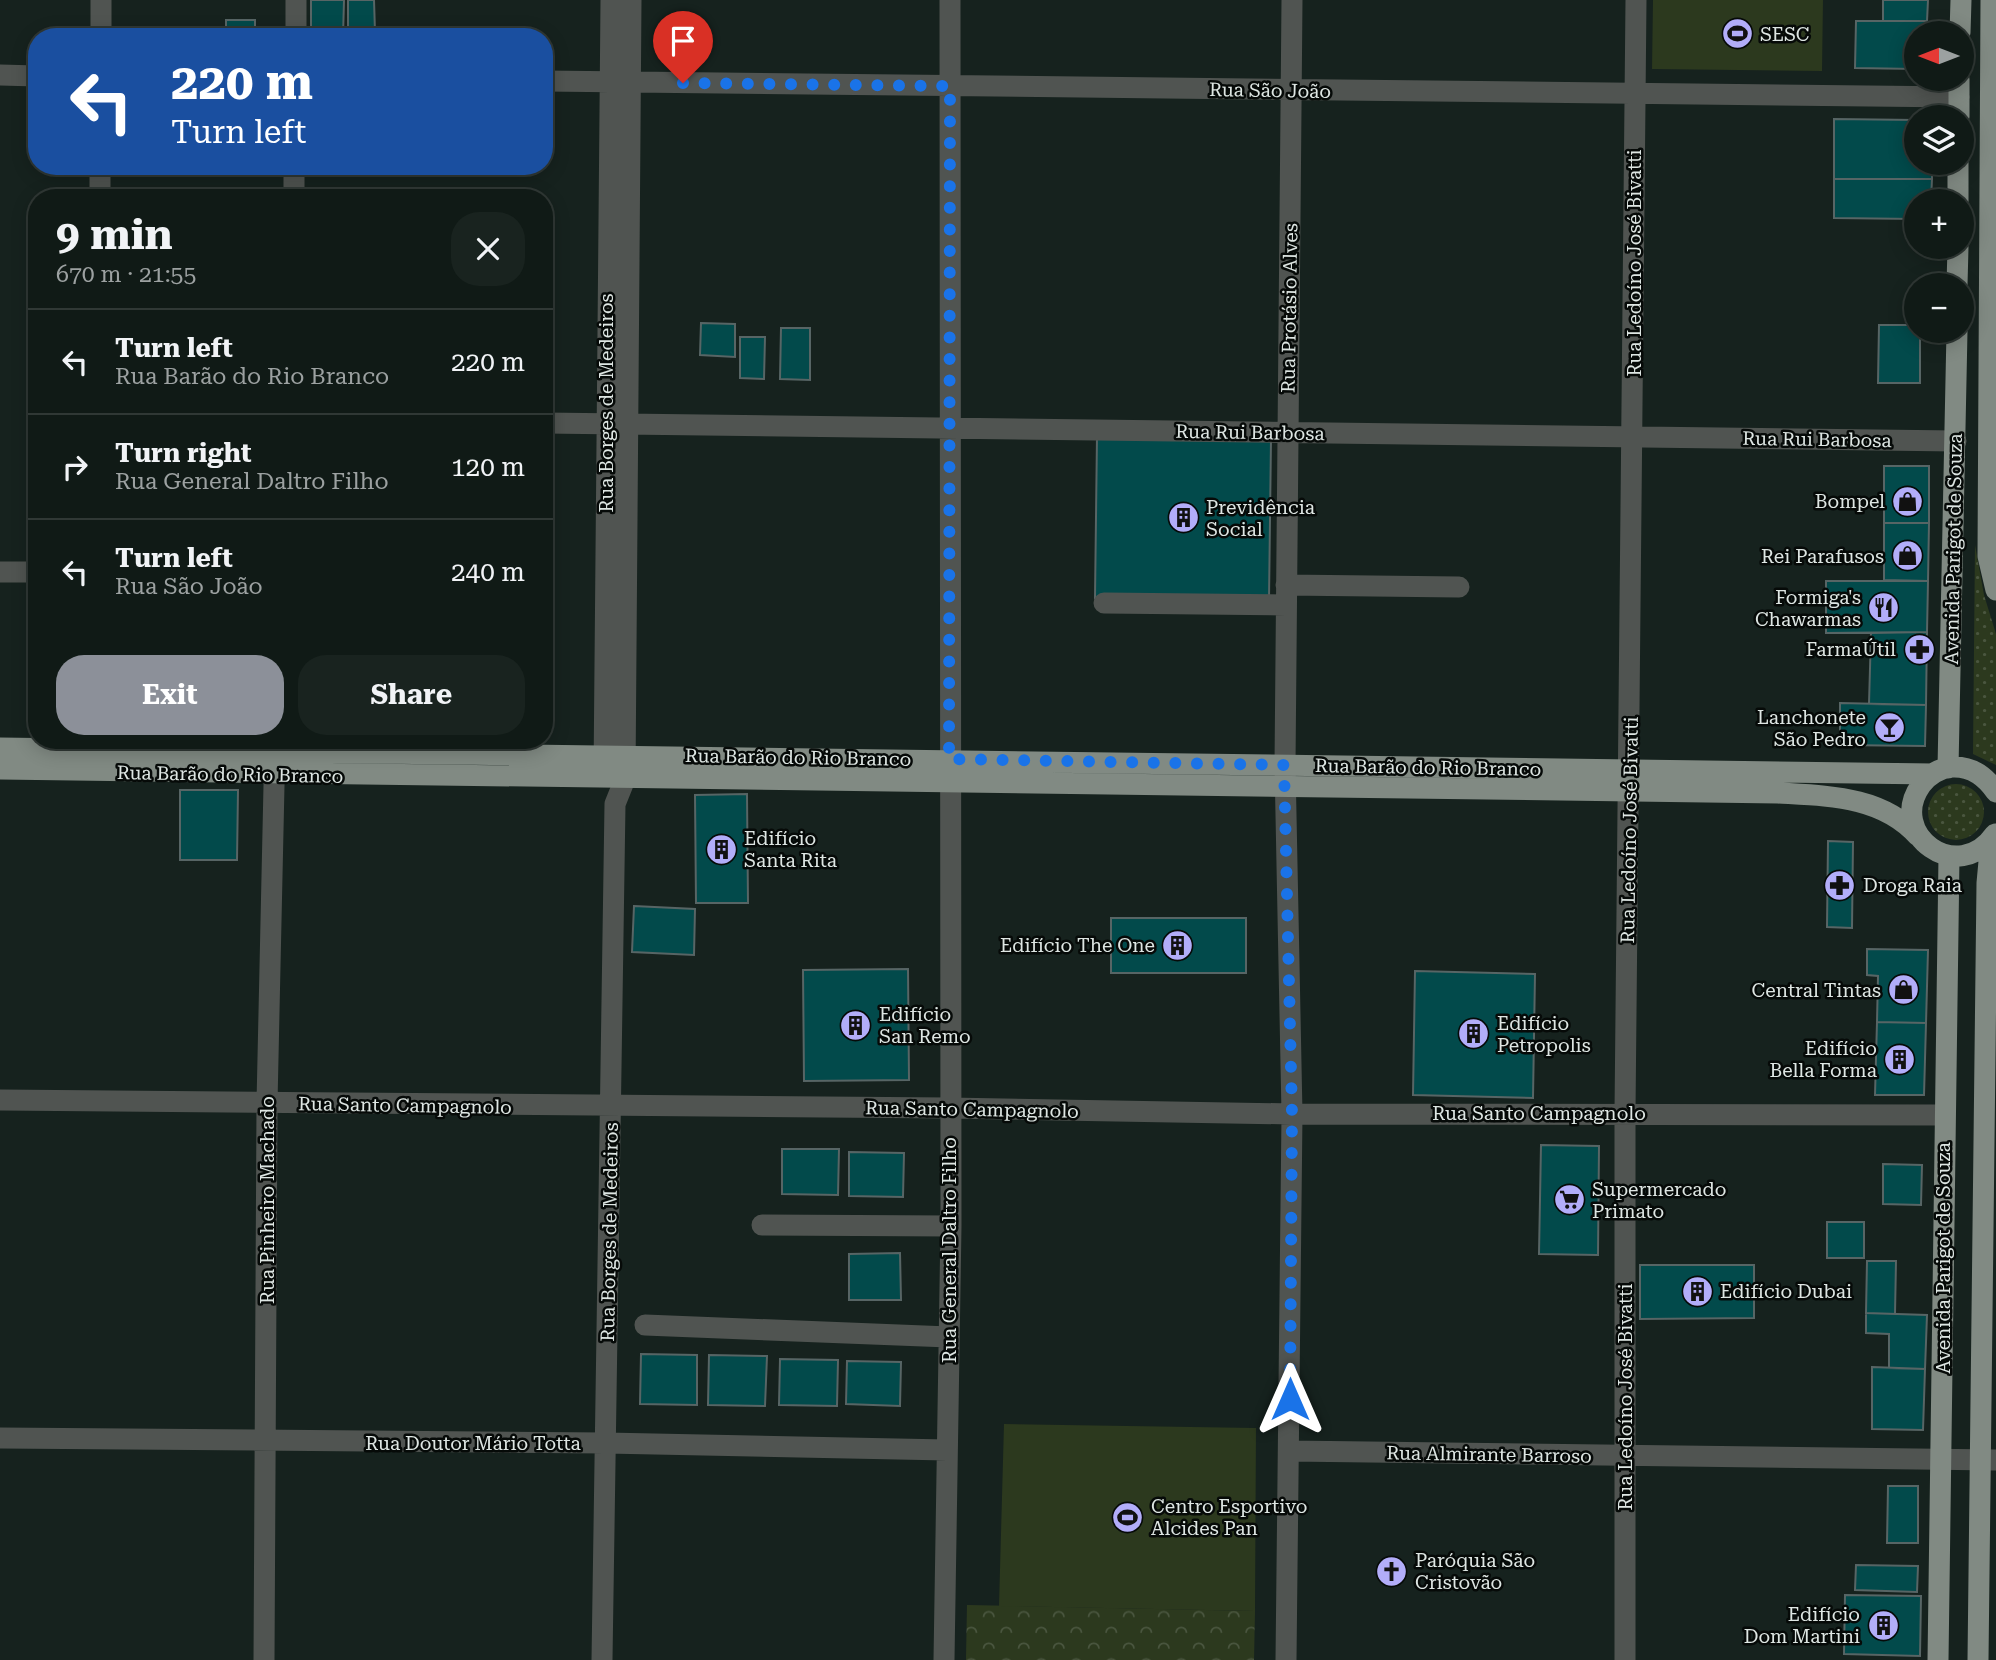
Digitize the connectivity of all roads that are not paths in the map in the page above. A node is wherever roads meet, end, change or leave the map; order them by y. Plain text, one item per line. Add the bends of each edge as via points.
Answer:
1 (101, 0) edge
2 (296, 0) edge
3 (611, 0) edge
4 (631, 0) edge
5 (950, 0) edge
6 (1292, 0) edge
7 (1636, 0) edge
8 (1961, 0) edge
9 (1991, 0) edge
10 (1960, 21) edge
11 (101, 28) edge
12 (296, 28) edge
13 (0, 75) edge
14 (28, 76) edge
15 (553, 81) edge
16 (619, 82) junction
17 (950, 86) junction
18 (1291, 90) junction
19 (1636, 94) junction
20 (1959, 98) edge
21 (1993, 98) edge
22 (1957, 343) edge
23 (553, 424) edge
24 (605, 424) junction
25 (629, 425) junction
26 (948, 428) junction
27 (1288, 433) junction
28 (1633, 437) junction
29 (1956, 441) junction
30 (1992, 441) edge
31 (0, 572) edge
32 (28, 572) edge
33 (1459, 587) dead end
34 (1996, 590) edge
35 (1286, 595) junction
36 (1104, 603) dead end
37 (28, 747) edge
38 (0, 748) edge
39 (97, 749) edge
40 (275, 749) edge
41 (388, 749) edge
42 (615, 755) junction
43 (949, 759) junction
44 (0, 769) edge
45 (1630, 770) junction
46 (1940, 771) junction
47 (97, 773) junction
48 (274, 775) junction
49 (1285, 775) junction
50 (614, 778) junction
51 (950, 781) junction
52 (1629, 792) junction
53 (1996, 792) edge
54 (1994, 834) edge
55 (1918, 836) junction
56 (1950, 856) junction
57 (0, 1100) edge
58 (267, 1103) junction
59 (610, 1107) junction
60 (950, 1108) junction
61 (1625, 1113) junction
62 (1292, 1114) junction
63 (1944, 1115) junction
64 (1990, 1119) edge
65 (762, 1225) dead end
66 (951, 1226) junction
67 (645, 1325) dead end
68 (950, 1337) junction
69 (0, 1438) edge
70 (266, 1443) junction
71 (606, 1443) junction
72 (947, 1450) junction
73 (1290, 1451) junction
74 (1625, 1456) junction
75 (1941, 1459) junction
76 (1988, 1460) edge
77 (264, 1660) edge
78 (602, 1660) edge
79 (944, 1660) edge
80 (1286, 1660) edge
81 (1625, 1660) edge
82 (1938, 1660) edge
83 (1978, 1660) edge

1 - 11 street
2 - 12 street
3 - 16 street, Rua Borges de Medeiros
4 - 16 street
5 - 17 street, Rua General Daltro Filho
6 - 18 street, Rua Protásio Alves
7 - 19 street, Rua Ledoíno José Bivatti
8 - 10 main road
9 - 21 main road, Avenida Parigot de Souza
13 - 14 street
15 - 16 street, Rua São João
16 - 17 street, Rua São João
16 - 24 street, Rua Borges de Medeiros
16 - 25 street
17 - 18 street, Rua São João
17 - 26 street, Rua General Daltro Filho
18 - 19 street, Rua São João
18 - 27 street, Rua Protásio Alves
19 - 20 street, Rua São João
19 - 28 street, Rua Ledoíno José Bivatti
20 - 21 main road, Rua São João
21 - 30 main road, Avenida Parigot de Souza
22 - 29 main road, Avenida Parigot de Souza
23 - 24 street, Rua Rui Barbosa
24 - 25 street, Rua Rui Barbosa
24 - 42 street, Rua Borges de Medeiros
25 - 26 street, Rua Rui Barbosa
25 - 42 street
26 - 27 street, Rua Rui Barbosa
26 - 43 street, Rua General Daltro Filho
27 - 28 street, Rua Rui Barbosa
27 - 35 street, Rua Protásio Alves
28 - 29 street, Rua Rui Barbosa
28 - 45 street, Rua Ledoíno José Bivatti
29 - 46 main road, Avenida Parigot de Souza
30 - 34 main road, Avenida Parigot de Souza via 1988,556
31 - 32 street
33 - 35 street
35 - 36 street
35 - 49 street, Rua Protásio Alves
37 - 38 main road, Rua Barão do Rio Branco
39 - 47 street
40 - 48 street, Rua Pinheiro Machado
41 - 42 main road, Rua Barão do Rio Branco
42 - 43 main road, Rua Barão do Rio Branco
42 - 50 street
43 - 49 main road, Rua Barão do Rio Branco
43 - 51 street, Rua General Daltro Filho
44 - 47 main road, Rua Barão do Rio Branco
45 - 46 main road, Rua Barão do Rio Branco
45 - 49 main road, Rua Barão do Rio Branco
45 - 52 street, Rua Ledoíno José Bivatti
46 - 53 main road via 1967,769 1980,774
46 - 55 main road via 1915,795 1912,808
47 - 48 main road, Rua Barão do Rio Branco
48 - 50 main road, Rua Barão do Rio Branco
48 - 58 street, Rua Pinheiro Machado
49 - 51 main road, Rua Barão do Rio Branco
49 - 52 main road, Rua Barão do Rio Branco
49 - 62 street, Rua Protásio Alves
50 - 51 main road, Rua Barão do Rio Branco
50 - 59 street, Rua Borges de Medeiros
51 - 60 street, Rua General Daltro Filho
52 - 55 main road, Rua Barão do Rio Branco via 1778,793 1855,800 1886,810
52 - 61 street, Rua Ledoíno José Bivatti
54 - 56 main road, Avenida Parigot de Souza via 1975,852
54 - 64 main road, Avenida Parigot de Souza via 1987,883
55 - 56 main road
56 - 63 main road, Avenida Parigot de Souza
57 - 58 street, Rua Santo Campagnolo
58 - 59 street, Rua Santo Campagnolo
58 - 70 street, Rua Pinheiro Machado
59 - 60 street, Rua Santo Campagnolo
59 - 71 street, Rua Borges de Medeiros
60 - 62 street, Rua Santo Campagnolo
60 - 66 street, Rua General Daltro Filho
61 - 62 street, Rua Santo Campagnolo
61 - 63 street, Rua Santo Campagnolo
61 - 74 street, Rua Ledoíno José Bivatti
62 - 73 street, Rua Protásio Alves
63 - 75 main road, Avenida Parigot de Souza
64 - 76 main road, Avenida Parigot de Souza
65 - 66 street
66 - 68 street, Rua General Daltro Filho
67 - 68 street
68 - 72 street, Rua General Daltro Filho
69 - 70 street, Rua Doutor Mário Totta
70 - 71 street, Rua Doutor Mário Totta
70 - 77 street, Rua Pinheiro Machado
71 - 72 street, Rua Doutor Mário Totta
71 - 78 street, Rua Borges de Medeiros
72 - 79 street, Rua General Daltro Filho
73 - 74 street, Rua Almirante Barroso
73 - 80 street, Rua Protásio Alves
74 - 75 street, Rua Almirante Barroso
74 - 81 street, Rua Ledoíno José Bivatti
75 - 76 street, Rua Almirante Barroso
75 - 82 main road, Avenida Parigot de Souza
76 - 83 main road, Avenida Parigot de Souza

